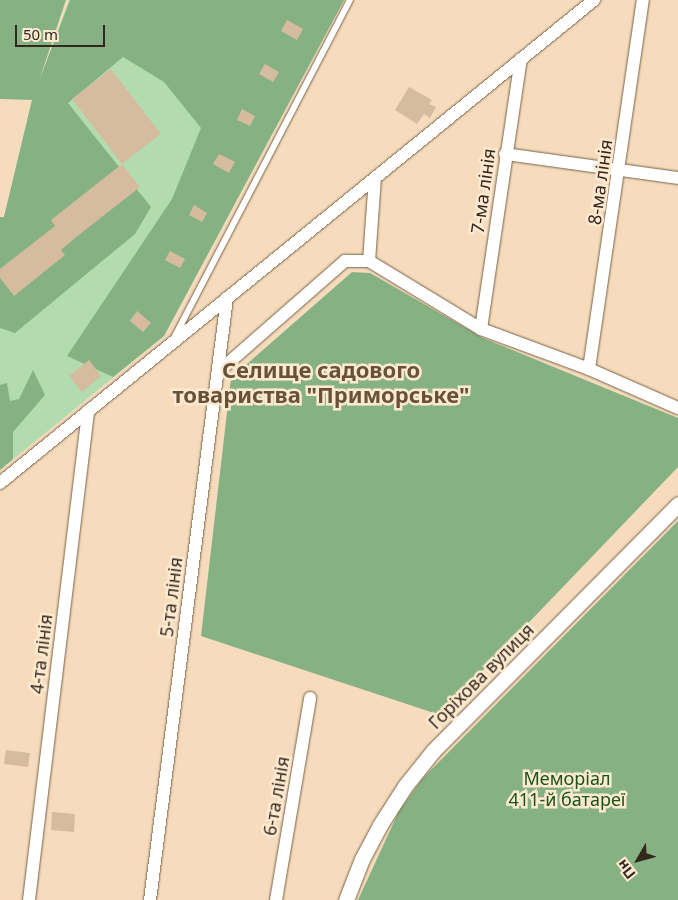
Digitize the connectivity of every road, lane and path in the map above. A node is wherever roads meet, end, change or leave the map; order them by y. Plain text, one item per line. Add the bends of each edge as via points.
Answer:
1 (350, 0) edge
2 (594, 0) edge
3 (643, 0) edge
4 (521, 59) junction
5 (505, 154) junction
6 (620, 169) junction
7 (375, 178) junction
8 (678, 178) edge
9 (369, 260) junction
10 (227, 298) junction
11 (482, 329) junction
12 (172, 342) junction
13 (589, 369) junction
14 (218, 372) junction
15 (678, 408) edge
16 (88, 411) junction
17 (0, 483) edge
18 (678, 504) edge
19 (310, 698) dead end
20 (29, 900) edge
21 (150, 900) edge
22 (276, 900) edge
23 (346, 900) edge

1 - 12 lane
2 - 4 street
3 - 6 street, 8-ма лінія
4 - 5 street, 7-ма лінія
4 - 7 street
5 - 6 street
5 - 11 street, 7-ма лінія
6 - 8 street
6 - 13 street, 8-ма лінія
7 - 9 street
7 - 10 street
9 - 11 street
9 - 14 street via 345,261
10 - 12 street
10 - 14 street, 5-та лінія
11 - 13 street
12 - 16 street
13 - 15 street
14 - 21 street, 5-та лінія
16 - 17 street
16 - 20 street, 4-та лінія
18 - 23 street, Горіхова вулиця via 433,751 380,825
19 - 22 street, 6-та лінія

